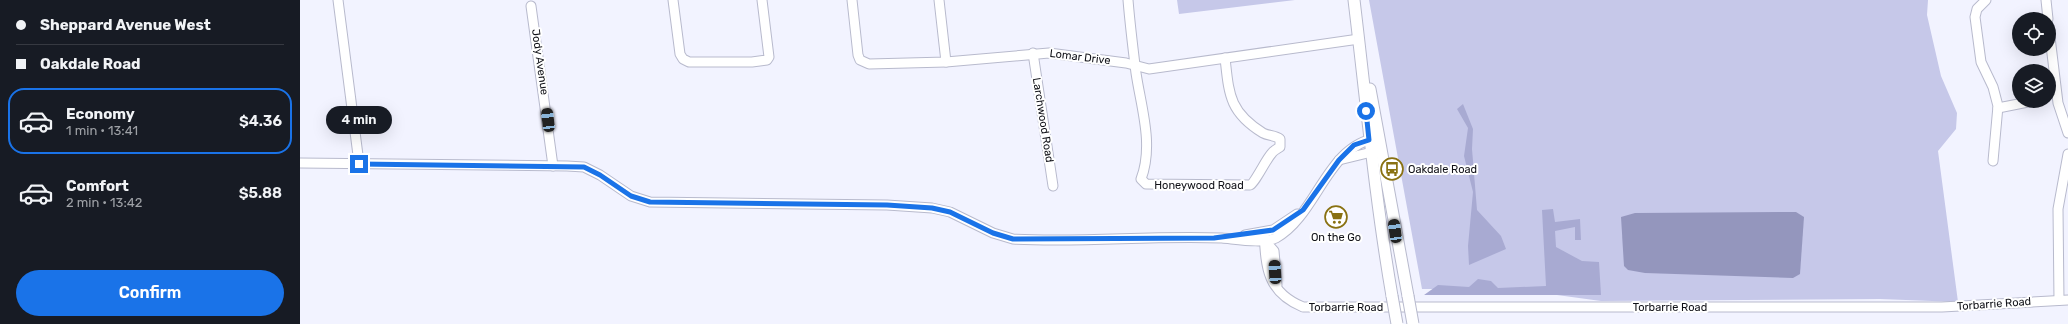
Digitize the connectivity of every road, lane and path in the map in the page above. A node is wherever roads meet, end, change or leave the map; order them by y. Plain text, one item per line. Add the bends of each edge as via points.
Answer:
1 (338, 0) edge
2 (673, 0) edge
3 (762, 0) edge
4 (852, 0) edge
5 (939, 0) edge
6 (1128, 0) edge
7 (1354, 0) edge
8 (1986, 0) edge
9 (2046, 0) edge
10 (531, 6) dead end
11 (2047, 12) edge
12 (1359, 39) junction
13 (1033, 53) junction
14 (1225, 58) junction
15 (946, 62) junction
16 (1135, 65) junction
17 (2056, 104) edge
18 (2012, 105) edge
19 (1998, 108) junction
20 (2068, 133) edge
21 (1369, 140) junction
22 (1381, 143) junction
23 (1371, 153) junction
24 (2068, 154) edge
25 (1339, 160) junction
26 (1993, 161) dead end
27 (300, 163) edge
28 (359, 164) junction
29 (553, 166) junction
30 (1053, 186) dead end
31 (1265, 237) junction
32 (2068, 248) edge
33 (2058, 249) junction
34 (2063, 300) edge
35 (1397, 324) edge
36 (1413, 324) edge

1 - 28 street
2 - 3 street via 680,54 683,59 689,62 752,62 767,60 769,57
4 - 15 street, Lomar Drive via 858,55 864,62
5 - 15 street
6 - 16 street, Honeywood Road
7 - 12 main road
8 - 19 street via 1977,9 1975,25 1981,62 1993,87
9 - 11 street
10 - 29 street, Jody Avenue
12 - 14 street, Lomar Drive
12 - 21 main road
12 - 22 main road
13 - 15 street, Lomar Drive
13 - 16 street, Lomar Drive
13 - 30 street, Larchwood Road
14 - 16 street, Lomar Drive via 1149,69
14 - 16 street, Honeywood Road via 1233,104 1254,127 1281,141 1280,147 1273,152 1258,172 1254,183 1250,185 1146,184 1141,179 1146,166 1146,132
17 - 20 street
18 - 19 street
19 - 26 street
21 - 22 street
21 - 23 main road
21 - 25 street via 1354,145
22 - 23 street
22 - 36 main road, bridge
23 - 25 street
23 - 35 main road, bridge via 1382,239
24 - 33 street via 2059,199
25 - 31 street via 1303,210
27 - 28 street
28 - 29 street
29 - 31 street via 584,167 631,196 650,202 887,205 932,208 950,212 993,233 1017,239
31 - 34 street, Torbarrie Road via 1269,274 1287,300 1303,307 1942,308
32 - 33 street
33 - 34 street

